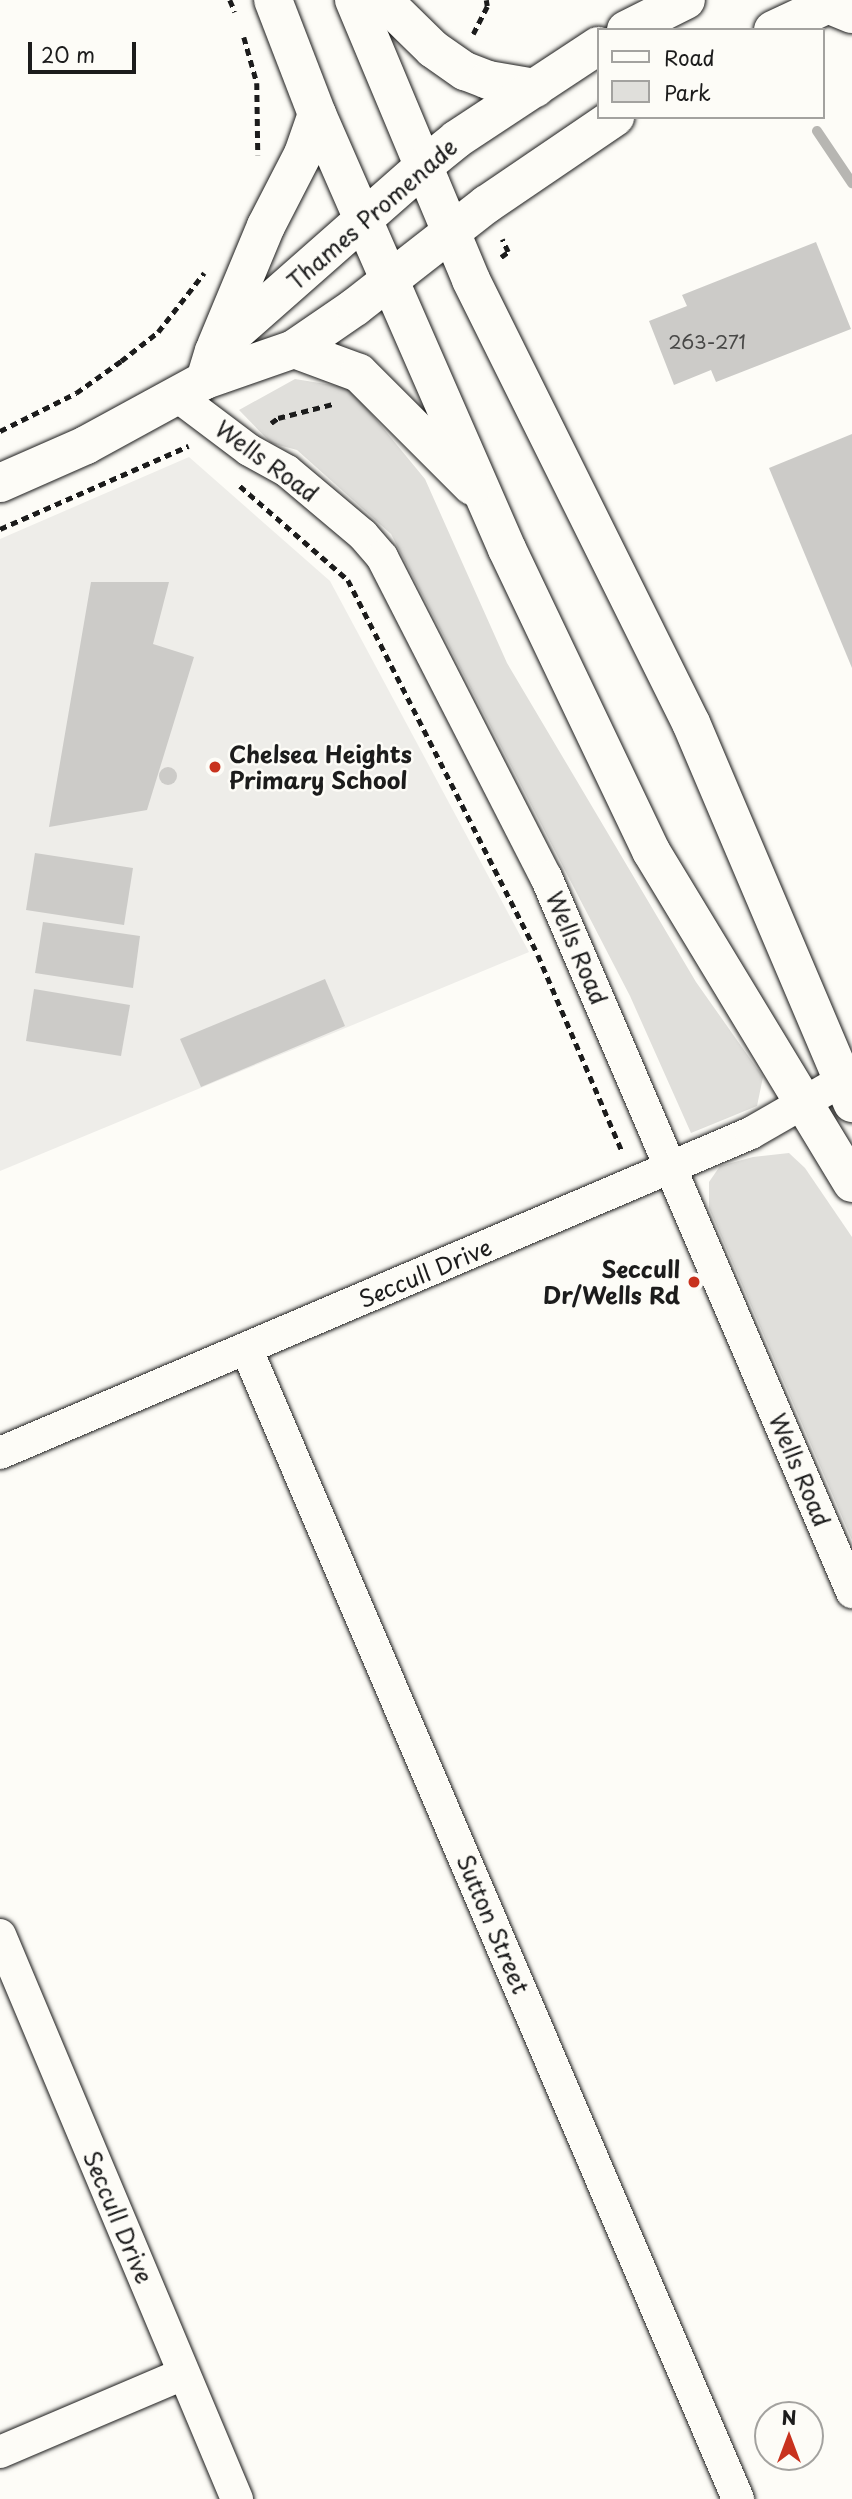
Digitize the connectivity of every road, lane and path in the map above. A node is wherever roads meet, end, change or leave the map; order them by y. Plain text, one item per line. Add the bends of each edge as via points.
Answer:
1 (230, 0) edge
2 (273, 0) edge
3 (354, 0) edge
4 (383, 0) edge
5 (684, 1) edge
6 (839, 6) edge
7 (238, 22) dead end
8 (630, 28) edge
9 (778, 28) edge
10 (242, 33) dead end
11 (596, 47) edge
12 (535, 88) junction
13 (317, 114) junction
14 (612, 119) edge
15 (425, 164) junction
16 (258, 166) dead end
17 (365, 220) junction
18 (451, 230) junction
19 (205, 271) dead end
20 (391, 279) junction
21 (294, 349) junction
22 (359, 373) junction
23 (198, 376) junction
24 (0, 431) edge
25 (192, 444) dead end
26 (242, 444) junction
27 (234, 481) dead end
28 (0, 483) edge
29 (486, 500) junction
30 (0, 529) edge
31 (848, 1091) edge
32 (804, 1104) junction
33 (622, 1151) dead end
34 (670, 1167) junction
35 (852, 1183) edge
36 (247, 1350) junction
37 (0, 1453) edge
38 (852, 1592) edge
39 (1, 1942) edge
40 (183, 2374) junction
41 (0, 2452) edge
42 (237, 2499) edge
43 (738, 2499) edge

1 - 7 path
2 - 13 main road
3 - 15 main road
4 - 12 main road via 459,68 488,80
5 - 8 main road
6 - 9 main road
10 - 16 path via 257,83
11 - 12 main road, Thames Promenade
12 - 15 main road, Thames Promenade
13 - 17 main road
13 - 23 main road via 303,154
14 - 18 main road, Thames Promenade
15 - 17 main road, Thames Promenade
15 - 18 main road
17 - 20 main road
17 - 23 main road, Thames Promenade
18 - 20 main road, Thames Promenade
18 - 31 main road via 513,369 691,723
19 - 24 path via 158,332 76,393
20 - 21 main road, Thames Promenade
20 - 29 main road
21 - 22 main road
21 - 23 main road, Thames Promenade
22 - 26 path via 338,403 278,418
22 - 29 main road
23 - 26 street, Wells Road
23 - 28 main road, Thames Promenade via 61,458
25 - 30 path
26 - 34 street, Wells Road via 287,471 379,550 546,877
27 - 33 path via 348,580 538,955
29 - 32 main road via 651,851
31 - 32 street, Seccull Drive
32 - 34 street, Seccull Drive via 751,1133
32 - 35 main road
34 - 36 street, Seccull Drive
34 - 38 street, Wells Road
36 - 37 street, Seccull Drive
36 - 43 street, Sutton Street
39 - 40 street, Seccull Drive
40 - 41 street
40 - 42 street, Seccull Drive

